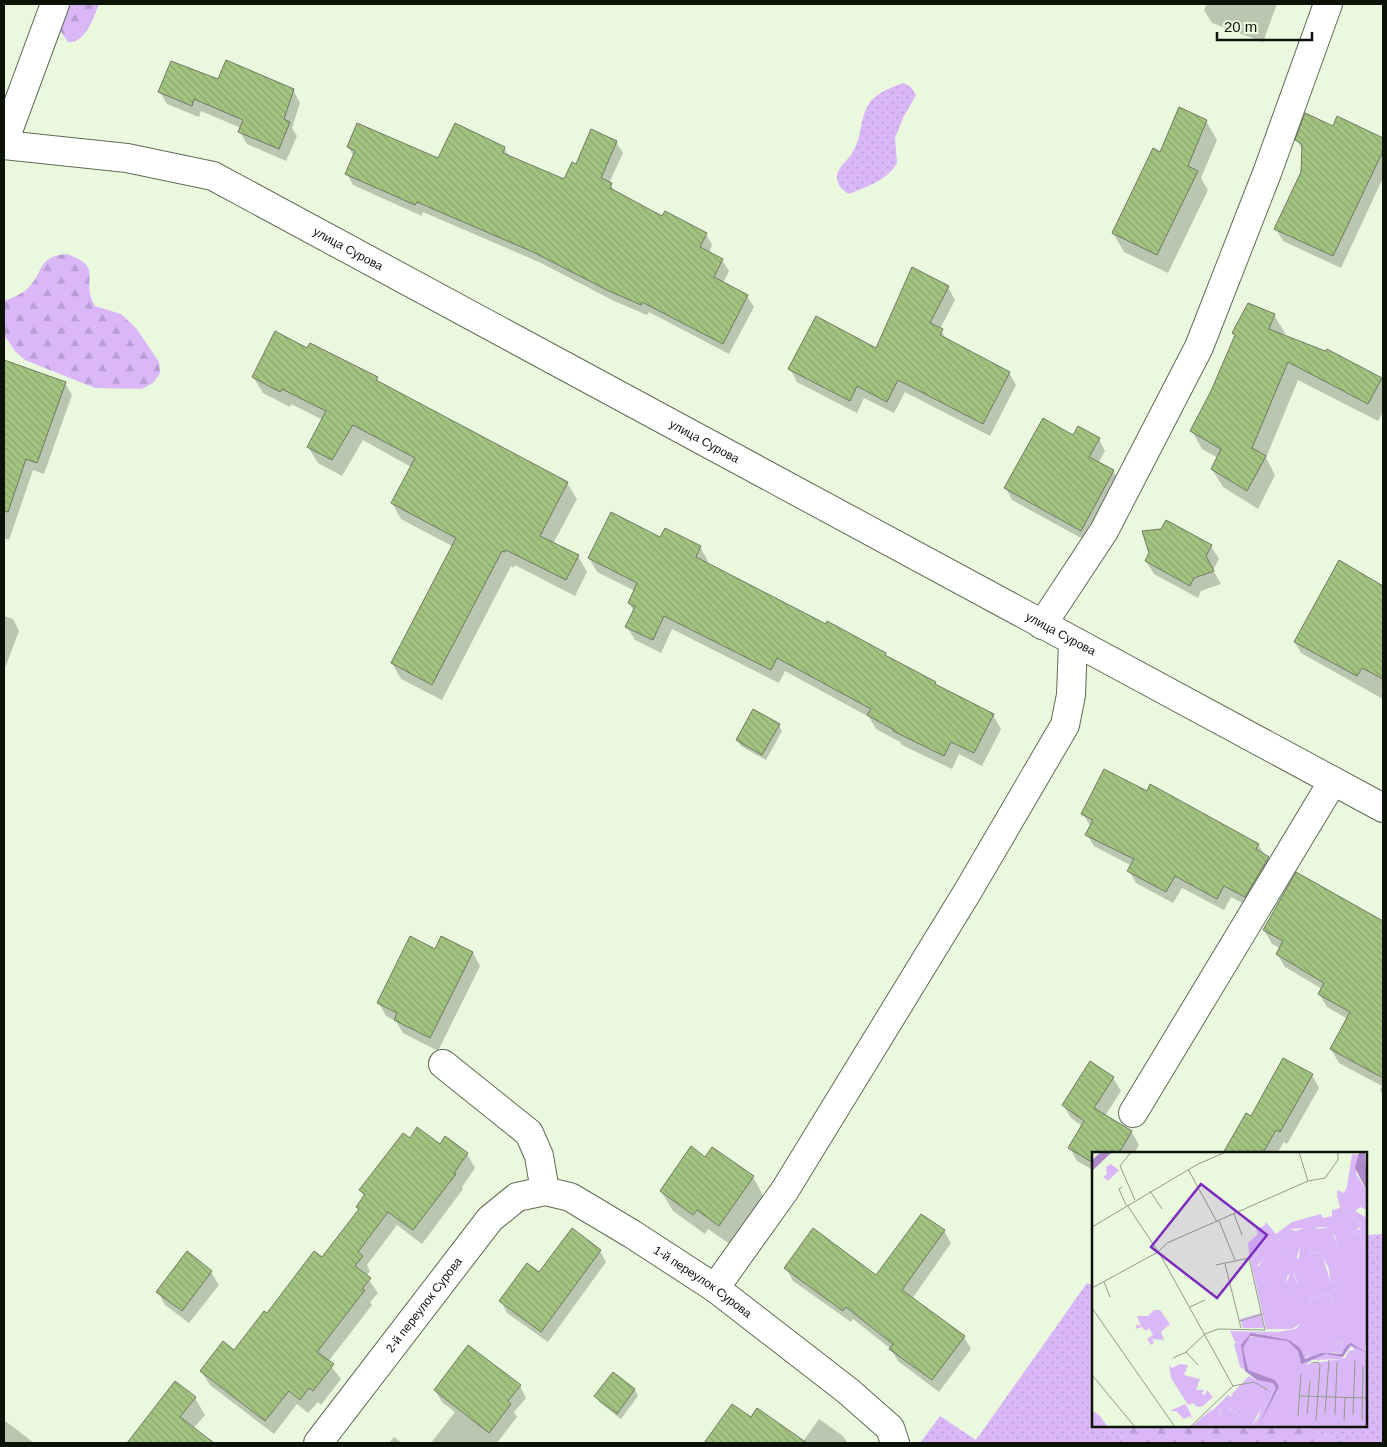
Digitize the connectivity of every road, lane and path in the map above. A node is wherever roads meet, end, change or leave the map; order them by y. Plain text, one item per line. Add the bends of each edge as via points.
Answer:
1 (55, 4) edge
2 (1328, 4) edge
3 (4, 144) edge
4 (1042, 625) junction
5 (1073, 642) junction
6 (1333, 781) junction
7 (1383, 808) edge
8 (443, 1064) dead end
9 (1133, 1113) dead end
10 (545, 1191) junction
11 (715, 1288) junction
12 (318, 1443) edge
13 (896, 1443) edge

1 - 3 street
2 - 4 street via 1267,174 1199,347 1104,531
3 - 4 street, улица Сурова via 127,158 213,176
4 - 5 street, улица Сурова
5 - 6 street, улица Сурова
5 - 11 street via 1071,695 1065,725 968,891 785,1190
6 - 7 street, улица Сурова
6 - 9 street
8 - 10 street via 529,1133 539,1156
10 - 11 street, 1-й переулок Сурова via 570,1197
10 - 12 street, 2-й переулок Сурова via 516,1197 490,1219
11 - 13 street, 1-й переулок Сурова via 848,1391 890,1428

